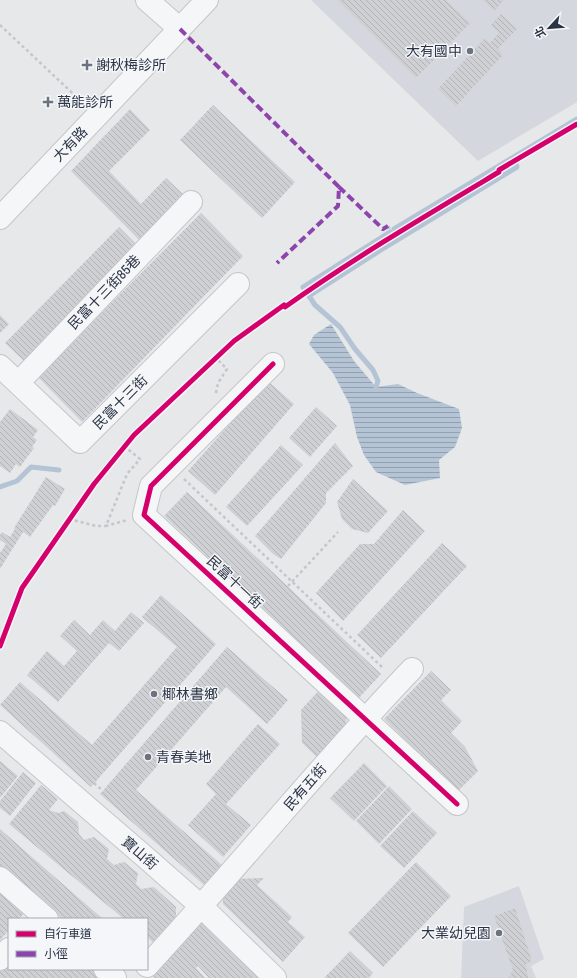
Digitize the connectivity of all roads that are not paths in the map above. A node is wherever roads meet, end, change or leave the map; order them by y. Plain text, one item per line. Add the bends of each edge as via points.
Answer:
1 (147, 0) edge
2 (207, 0) edge
3 (180, 29) junction
4 (191, 202) dead end
5 (0, 218) edge
6 (238, 284) dead end
7 (273, 364) dead end
8 (0, 366) edge
9 (18, 383) junction
10 (412, 669) dead end
11 (364, 719) junction
12 (0, 732) edge
13 (457, 804) dead end
14 (0, 878) edge
15 (202, 907) junction
16 (41, 917) edge
17 (8, 950) edge
18 (0, 959) edge
19 (148, 966) edge
20 (105, 970) edge
21 (115, 978) edge
22 (275, 978) edge

1 - 3 street
2 - 3 street, 大有路
3 - 5 street, 大有路
4 - 9 street, 民富十三街85巷
6 - 9 street, 民富十三街 via 80,442
7 - 11 street, 民富十一街 via 151,486 144,514
8 - 9 street, 民富十三街
10 - 11 street, 民有五街
11 - 13 street, 民富十一街
11 - 15 street, 民有五街
12 - 15 street, 寶山街
14 - 16 street
15 - 19 street, 民有五街
15 - 22 street, 寶山街
17 - 18 street
20 - 21 street

